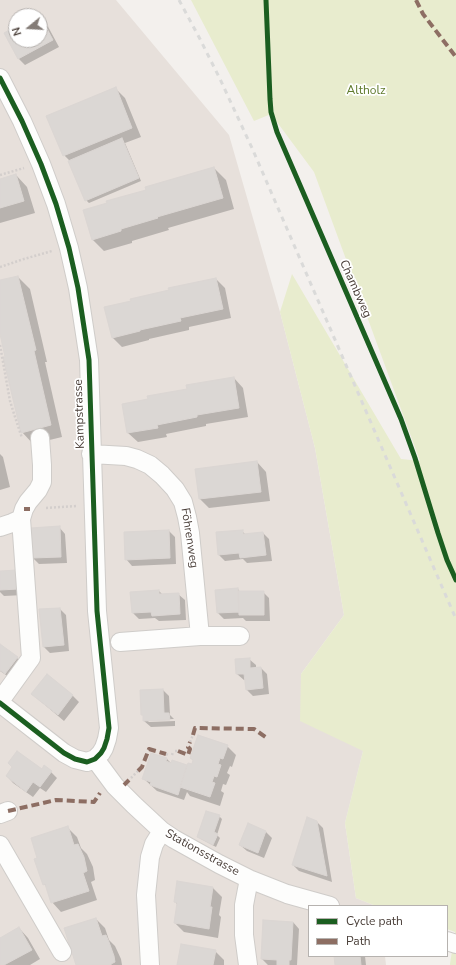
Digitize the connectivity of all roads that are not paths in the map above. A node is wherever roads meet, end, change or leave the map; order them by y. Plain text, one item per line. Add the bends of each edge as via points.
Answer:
1 (0, 78) edge
2 (32, 440) road end
3 (91, 454) junction
4 (21, 519) junction
5 (0, 527) edge
6 (200, 636) junction
7 (240, 636) dead end
8 (120, 642) dead end
9 (0, 702) edge
10 (95, 759) junction
11 (162, 831) junction
12 (0, 845) edge
13 (249, 879) junction
14 (326, 905) edge
15 (62, 952) dead end
16 (150, 965) edge
17 (248, 965) edge

1 - 3 street, Kampstrasse via 41,164 69,248 89,360
2 - 4 street via 42,465 42,482 24,509
3 - 6 street, Föhrenweg via 126,456 150,465 162,474 183,502 188,517
3 - 10 street, Kampstrasse via 97,611 109,728 104,748
4 - 5 street
4 - 9 street via 31,658
6 - 7 street
6 - 8 street
9 - 10 street via 64,753 81,761
10 - 11 street, Stationsstrasse via 115,786
11 - 13 street, Stationsstrasse
11 - 16 street via 150,857 146,895
12 - 15 street
13 - 14 street, Stationsstrasse via 287,894
13 - 17 street via 244,905

